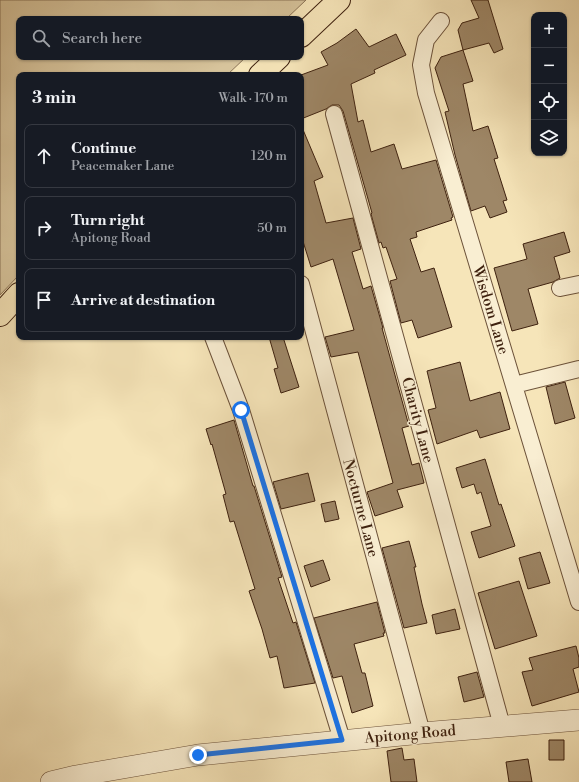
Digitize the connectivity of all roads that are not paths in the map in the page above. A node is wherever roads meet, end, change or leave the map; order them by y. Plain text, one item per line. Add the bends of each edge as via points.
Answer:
1 (339, 0) edge
2 (441, 21) dead end
3 (304, 33) edge
4 (276, 60) edge
5 (263, 72) edge
6 (334, 114) dead end
7 (579, 284) edge
8 (560, 288) dead end
9 (304, 295) edge
10 (16, 297) edge
11 (0, 315) edge
12 (214, 340) edge
13 (579, 369) edge
14 (514, 385) junction
15 (579, 602) edge
16 (579, 720) edge
17 (502, 726) junction
18 (422, 733) junction
19 (342, 740) junction
20 (51, 782) edge

1 - 3 highway
2 - 14 street, Wisdom Lane via 426,40 421,65 426,93
4 - 5 highway
6 - 17 street, Charity Lane
7 - 8 street
9 - 18 street, Nocturne Lane
10 - 11 highway
12 - 19 street via 241,410
13 - 14 street
14 - 15 street, Wisdom Lane
16 - 17 street, Apitong Road
17 - 18 street, Apitong Road
18 - 19 street, Apitong Road
19 - 20 street, Apitong Road via 198,755

